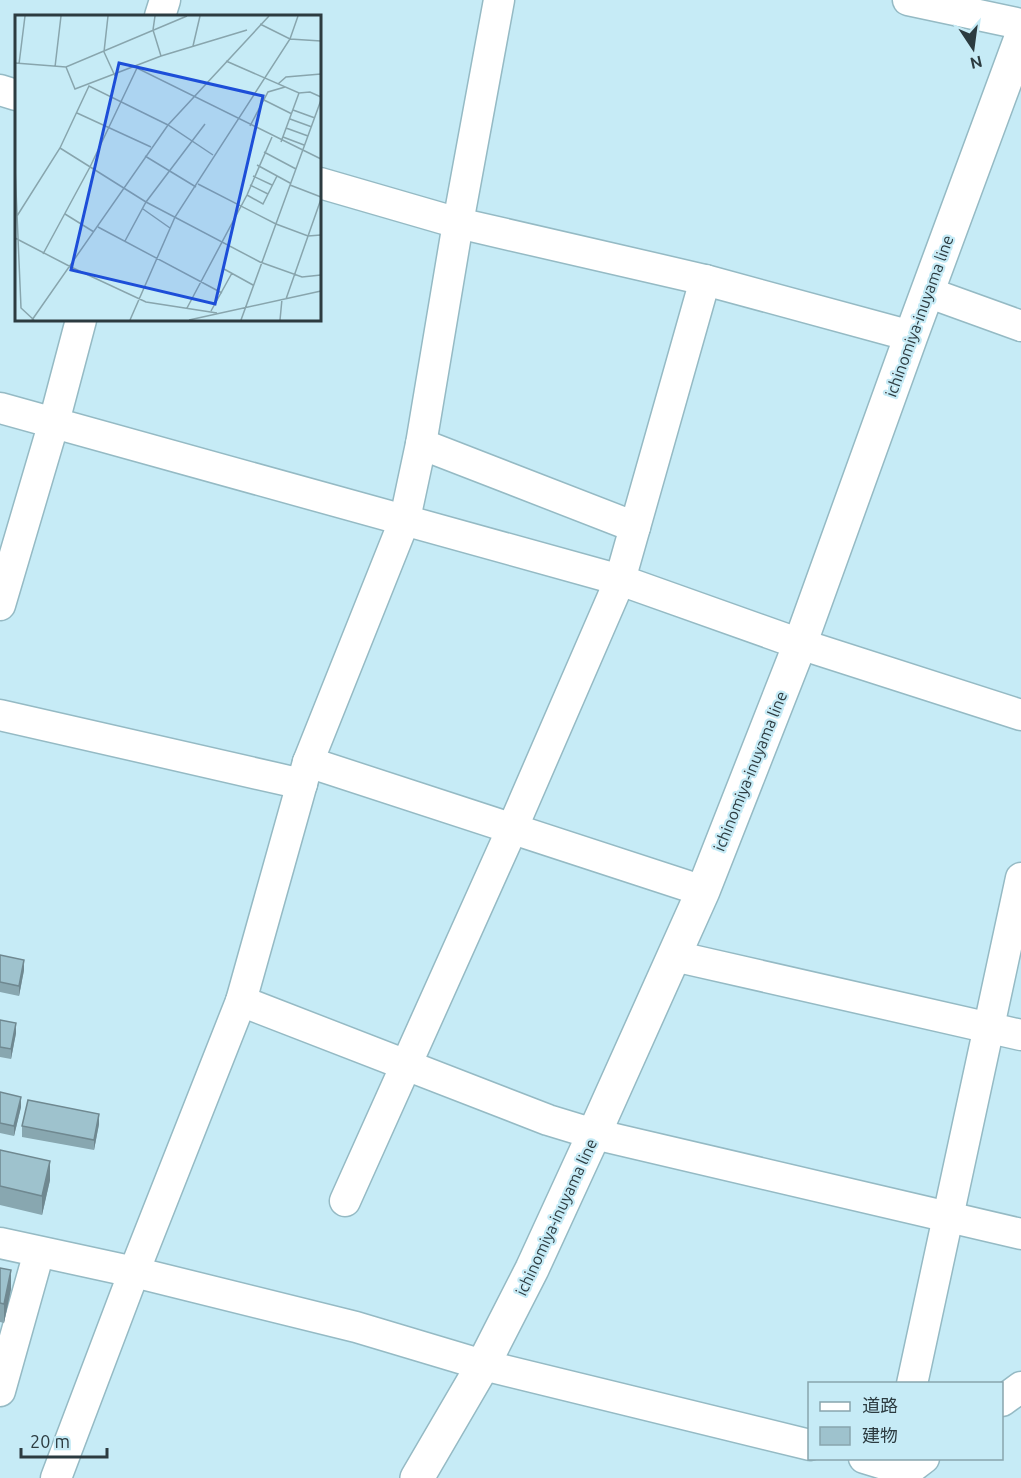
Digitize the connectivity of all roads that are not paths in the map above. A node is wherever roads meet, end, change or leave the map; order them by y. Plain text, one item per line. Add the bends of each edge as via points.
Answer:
1 (165, 0) edge
2 (499, 0) edge
3 (908, 0) edge
4 (160, 15) edge
5 (1021, 24) edge
6 (1021, 38) edge
7 (0, 90) edge
8 (15, 95) edge
9 (321, 183) edge
10 (458, 223) junction
11 (705, 280) junction
12 (927, 292) junction
13 (81, 321) edge
14 (1021, 327) edge
15 (910, 336) junction
16 (0, 408) edge
17 (54, 422) junction
18 (421, 444) junction
19 (405, 519) junction
20 (635, 527) junction
21 (620, 580) junction
22 (0, 605) edge
23 (800, 644) junction
24 (0, 715) edge
25 (1021, 715) edge
26 (305, 773) junction
27 (512, 829) junction
28 (1021, 878) edge
29 (703, 891) junction
30 (674, 956) junction
31 (241, 1001) junction
32 (988, 1028) junction
33 (1021, 1035) edge
34 (407, 1065) junction
35 (594, 1134) junction
36 (345, 1201) dead end
37 (948, 1217) junction
38 (1021, 1234) edge
39 (0, 1243) edge
40 (39, 1252) junction
41 (134, 1272) junction
42 (483, 1365) junction
43 (912, 1382) edge
44 (1021, 1387) edge
45 (0, 1391) edge
46 (1003, 1400) edge
47 (808, 1445) edge
48 (870, 1460) edge
49 (920, 1460) edge
50 (897, 1470) edge
51 (56, 1478) edge
52 (417, 1478) edge

1 - 4 street
2 - 10 street
3 - 5 street
6 - 12 main road, ichinomiya-inuyama line
7 - 8 street
9 - 10 street
10 - 11 street
10 - 18 street
11 - 15 street
11 - 20 street
12 - 14 street
12 - 15 main road, ichinomiya-inuyama line
13 - 17 street
15 - 23 main road, ichinomiya-inuyama line
16 - 17 street
17 - 19 street
17 - 22 street
18 - 19 street
18 - 20 street
19 - 21 street
19 - 26 street
20 - 21 street
21 - 23 street
21 - 27 street
23 - 25 street
23 - 29 main road, ichinomiya-inuyama line
24 - 26 street
26 - 27 street
26 - 31 street
27 - 29 street
27 - 34 street
28 - 32 street
29 - 30 main road, ichinomiya-inuyama line
30 - 32 street
30 - 35 main road, ichinomiya-inuyama line
31 - 34 street
31 - 41 street
32 - 33 street
32 - 37 street
34 - 35 street
34 - 36 street
35 - 37 street
35 - 42 main road, ichinomiya-inuyama line
37 - 38 street
37 - 43 street
39 - 40 street
40 - 41 street
40 - 45 street
41 - 42 street via 356,1327
41 - 51 street
42 - 47 street
42 - 52 main road, ichinomiya-inuyama line
44 - 46 street
48 - 50 street
49 - 50 street

